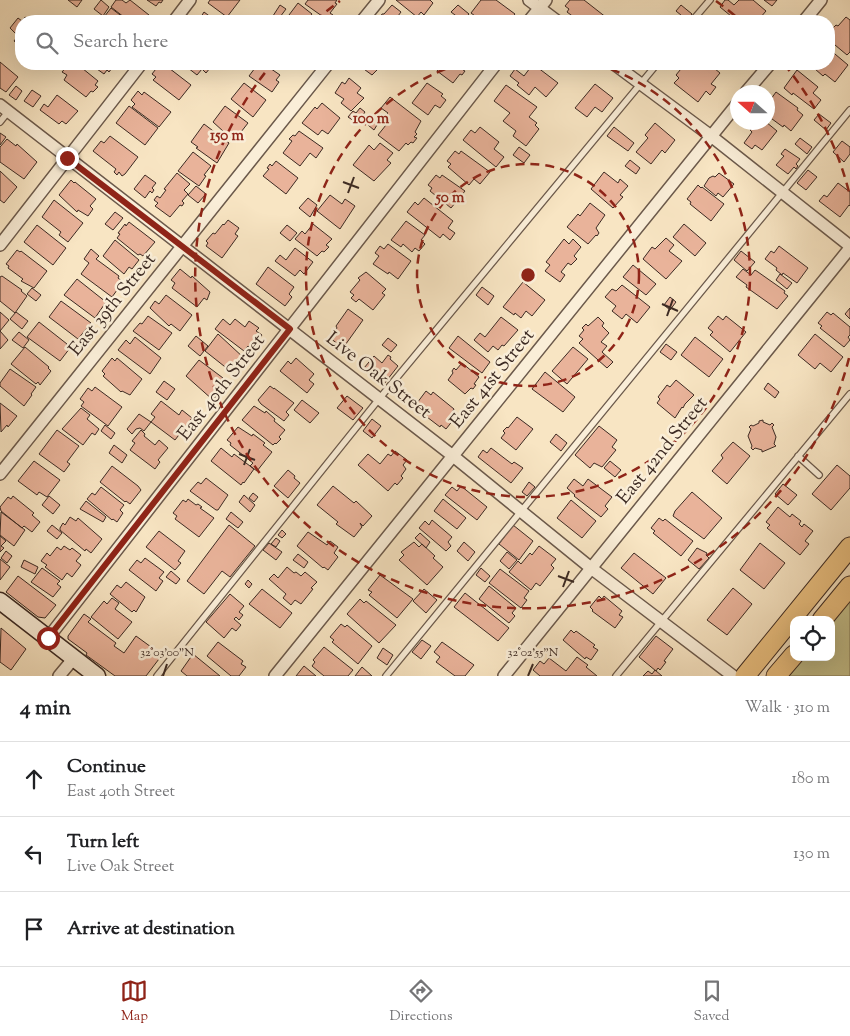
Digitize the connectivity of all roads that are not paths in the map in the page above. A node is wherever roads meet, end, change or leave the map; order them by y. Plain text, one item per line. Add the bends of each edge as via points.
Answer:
1 (190, 0) edge
2 (379, 0) edge
3 (529, 0) edge
4 (710, 0) edge
5 (821, 0) edge
6 (543, 4) edge
7 (179, 15) edge
8 (367, 15) edge
9 (534, 15) edge
10 (552, 15) edge
11 (697, 15) edge
12 (809, 15) edge
13 (136, 70) edge
14 (323, 70) edge
15 (491, 70) edge
16 (622, 70) edge
17 (652, 70) edge
18 (765, 70) edge
19 (640, 84) junction
20 (752, 85) edge
21 (4, 108) edge
22 (850, 110) edge
23 (730, 113) edge
24 (0, 122) edge
25 (711, 136) junction
26 (67, 158) junction
27 (782, 192) junction
28 (0, 245) edge
29 (182, 246) junction
30 (850, 247) edge
31 (290, 329) junction
32 (850, 394) edge
33 (379, 399) junction
34 (453, 456) junction
35 (798, 456) junction
36 (0, 474) edge
37 (819, 475) dead end
38 (520, 511) junction
39 (850, 547) edge
40 (591, 568) junction
41 (850, 586) edge
42 (0, 601) edge
43 (825, 616) edge
44 (662, 621) junction
45 (48, 638) junction
46 (74, 658) junction
47 (790, 659) edge
48 (59, 676) edge
49 (97, 676) edge
50 (157, 676) edge
51 (275, 676) edge
52 (386, 676) edge
53 (504, 676) edge
54 (616, 676) edge
55 (733, 676) edge
56 (745, 676) edge
57 (776, 676) edge

1 - 7 street
2 - 8 street
3 - 6 street
4 - 11 lane
5 - 12 street
6 - 9 street
6 - 10 street
13 - 26 street
14 - 29 street, East 39th Street
15 - 31 street, East 40th Street
16 - 19 street
17 - 19 lane
18 - 20 street
19 - 25 street
19 - 33 lane
21 - 24 lane
21 - 26 street, Live Oak Street
22 - 27 lane
23 - 25 street, East 41st Street
25 - 27 street
25 - 34 street, East 41st Street
26 - 28 street
26 - 29 street, Live Oak Street
27 - 30 street
27 - 38 lane
29 - 31 street, Live Oak Street
29 - 36 street, East 39th Street
30 - 40 street, East 42nd Street
31 - 33 street, Live Oak Street
31 - 45 street, East 40th Street
32 - 35 lane
33 - 34 street, Live Oak Street
33 - 50 lane
34 - 38 street, Live Oak Street
34 - 51 street, East 41st Street
35 - 37 lane
35 - 44 lane
38 - 40 street, Live Oak Street
38 - 52 lane
39 - 56 main road
40 - 44 street, Live Oak Street
40 - 53 street, East 42nd Street
41 - 43 main road
42 - 45 main road
44 - 54 lane
44 - 55 street, Live Oak Street
45 - 46 main road
46 - 48 street
46 - 49 main road
47 - 57 main road

